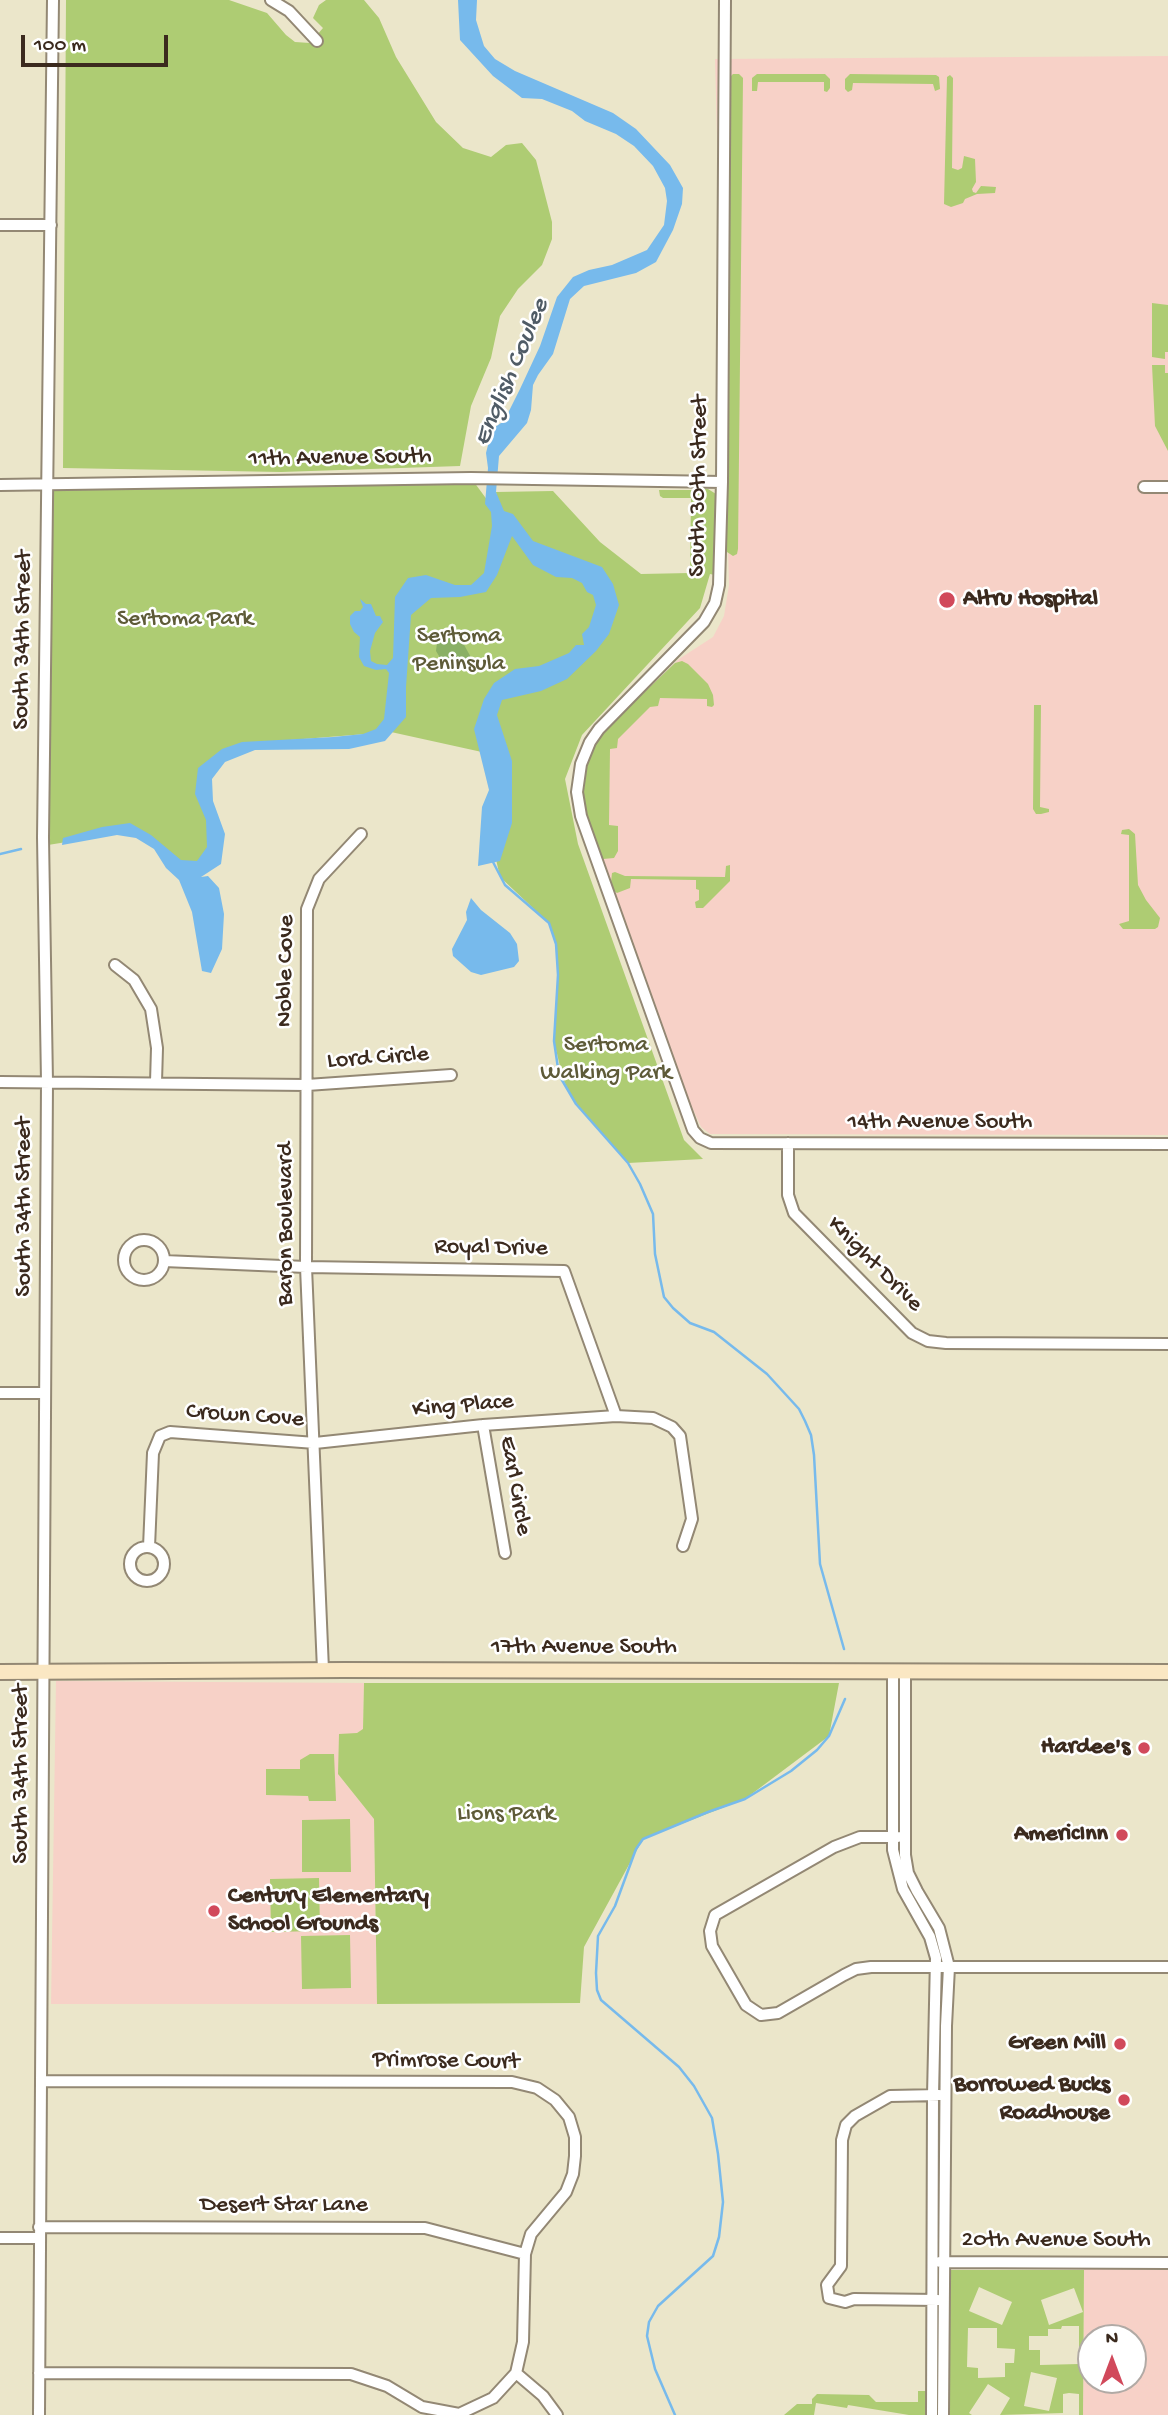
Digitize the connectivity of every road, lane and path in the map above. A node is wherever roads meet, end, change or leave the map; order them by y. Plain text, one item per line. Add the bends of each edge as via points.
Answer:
1 (53, 0) edge
2 (271, 0) edge
3 (725, 0) edge
4 (317, 41) dead end
5 (0, 225) edge
6 (51, 225) junction
7 (722, 482) junction
8 (0, 485) edge
9 (47, 485) junction
10 (1144, 487) dead end
11 (1168, 487) edge
12 (361, 834) dead end
13 (115, 965) dead end
14 (451, 1075) dead end
15 (0, 1082) edge
16 (47, 1082) junction
17 (156, 1082) junction
18 (307, 1085) junction
19 (711, 1143) joint
20 (788, 1143) junction
21 (1168, 1144) edge
22 (164, 1261) dead end
23 (306, 1267) junction
24 (1168, 1344) edge
25 (0, 1393) edge
26 (45, 1393) junction
27 (616, 1416) junction
28 (483, 1425) junction
29 (314, 1443) junction
30 (683, 1546) dead end
31 (149, 1547) dead end
32 (505, 1553) dead end
33 (323, 1670) junction
34 (0, 1672) edge
35 (43, 1672) junction
36 (899, 1672) junction
37 (1168, 1672) edge
38 (898, 1837) junction
39 (936, 1967) junction
40 (949, 1967) junction
41 (1168, 1967) edge
42 (41, 2081) junction
43 (933, 2095) junction
44 (945, 2095) junction
45 (39, 2232) junction
46 (0, 2238) edge
47 (525, 2255) junction
48 (932, 2262) junction
49 (944, 2262) junction
50 (1168, 2263) edge
51 (931, 2300) junction
52 (944, 2300) junction
53 (38, 2373) junction
54 (516, 2373) junction
55 (937, 2386) junction
56 (38, 2415) edge
57 (557, 2415) edge
58 (932, 2415) edge
59 (943, 2415) edge

1 - 6 street, South 34th Street
2 - 4 street via 289,11
3 - 7 street, South 30th Street
5 - 6 street
6 - 9 street, South 34th Street
7 - 9 street, 11th Avenue South via 476,478
7 - 19 street, South 30th Street via 721,573 712,609 681,648 599,729 581,764 576,792 693,1130
8 - 9 street, 11th Avenue South
9 - 16 street, South 34th Street via 43,836
10 - 11 street
12 - 18 street, Noble Cove via 319,879 307,909
13 - 17 street via 134,981 151,1009
14 - 18 street, Lord Circle
15 - 16 street
16 - 17 street
16 - 26 street, South 34th Street
17 - 18 street
18 - 23 street, Baron Boulevard
19 - 20 street, 14th Avenue South
20 - 21 street, 14th Avenue South
20 - 24 street, Knight Drive via 788,1195 794,1213 912,1333 946,1343
22 - 23 street
23 - 27 street, Royal Drive via 564,1271
23 - 29 street, Baron Boulevard
25 - 26 street
26 - 35 street, South 34th Street
27 - 28 street, King Place
27 - 30 street, King Place via 653,1418 680,1436 692,1520
28 - 29 street, King Place
28 - 32 street, Earl Circle
29 - 31 street, Crown Cove via 170,1432 160,1436 153,1453
29 - 33 street, Baron Boulevard
33 - 35 street, 17th Avenue South
33 - 36 street, 17th Avenue South
34 - 35 street, 17th Avenue South
35 - 42 street, South 34th Street
36 - 37 street, 17th Avenue South
36 - 38 street
38 - 39 street via 898,1876 935,1947
38 - 39 street via 860,1837 834,1847 715,1915 712,1946 746,2005 761,2015 778,2013 856,1969
38 - 40 street via 908,1873 939,1928
39 - 40 street
39 - 43 street
40 - 41 street
40 - 44 street
42 - 45 street, South 34th Street
42 - 47 street, Primrose Court via 530,2085 555,2100 569,2117 575,2156 566,2192 531,2234
43 - 44 street
43 - 48 street
43 - 51 street via 890,2096 846,2125 841,2266 827,2285 829,2298 845,2302
44 - 49 street
45 - 46 street
45 - 47 street, Desert Star Lane via 425,2228
45 - 53 street, South 34th Street
47 - 54 street, Primrose Court via 523,2342
48 - 49 street, 20th Avenue South
48 - 51 street
49 - 50 street, 20th Avenue South
49 - 52 street
51 - 52 street
51 - 55 street
52 - 55 street
53 - 54 street via 351,2374 387,2386 422,2407 459,2414 493,2398
53 - 56 street, South 34th Street
54 - 57 street
55 - 58 street
55 - 59 street

